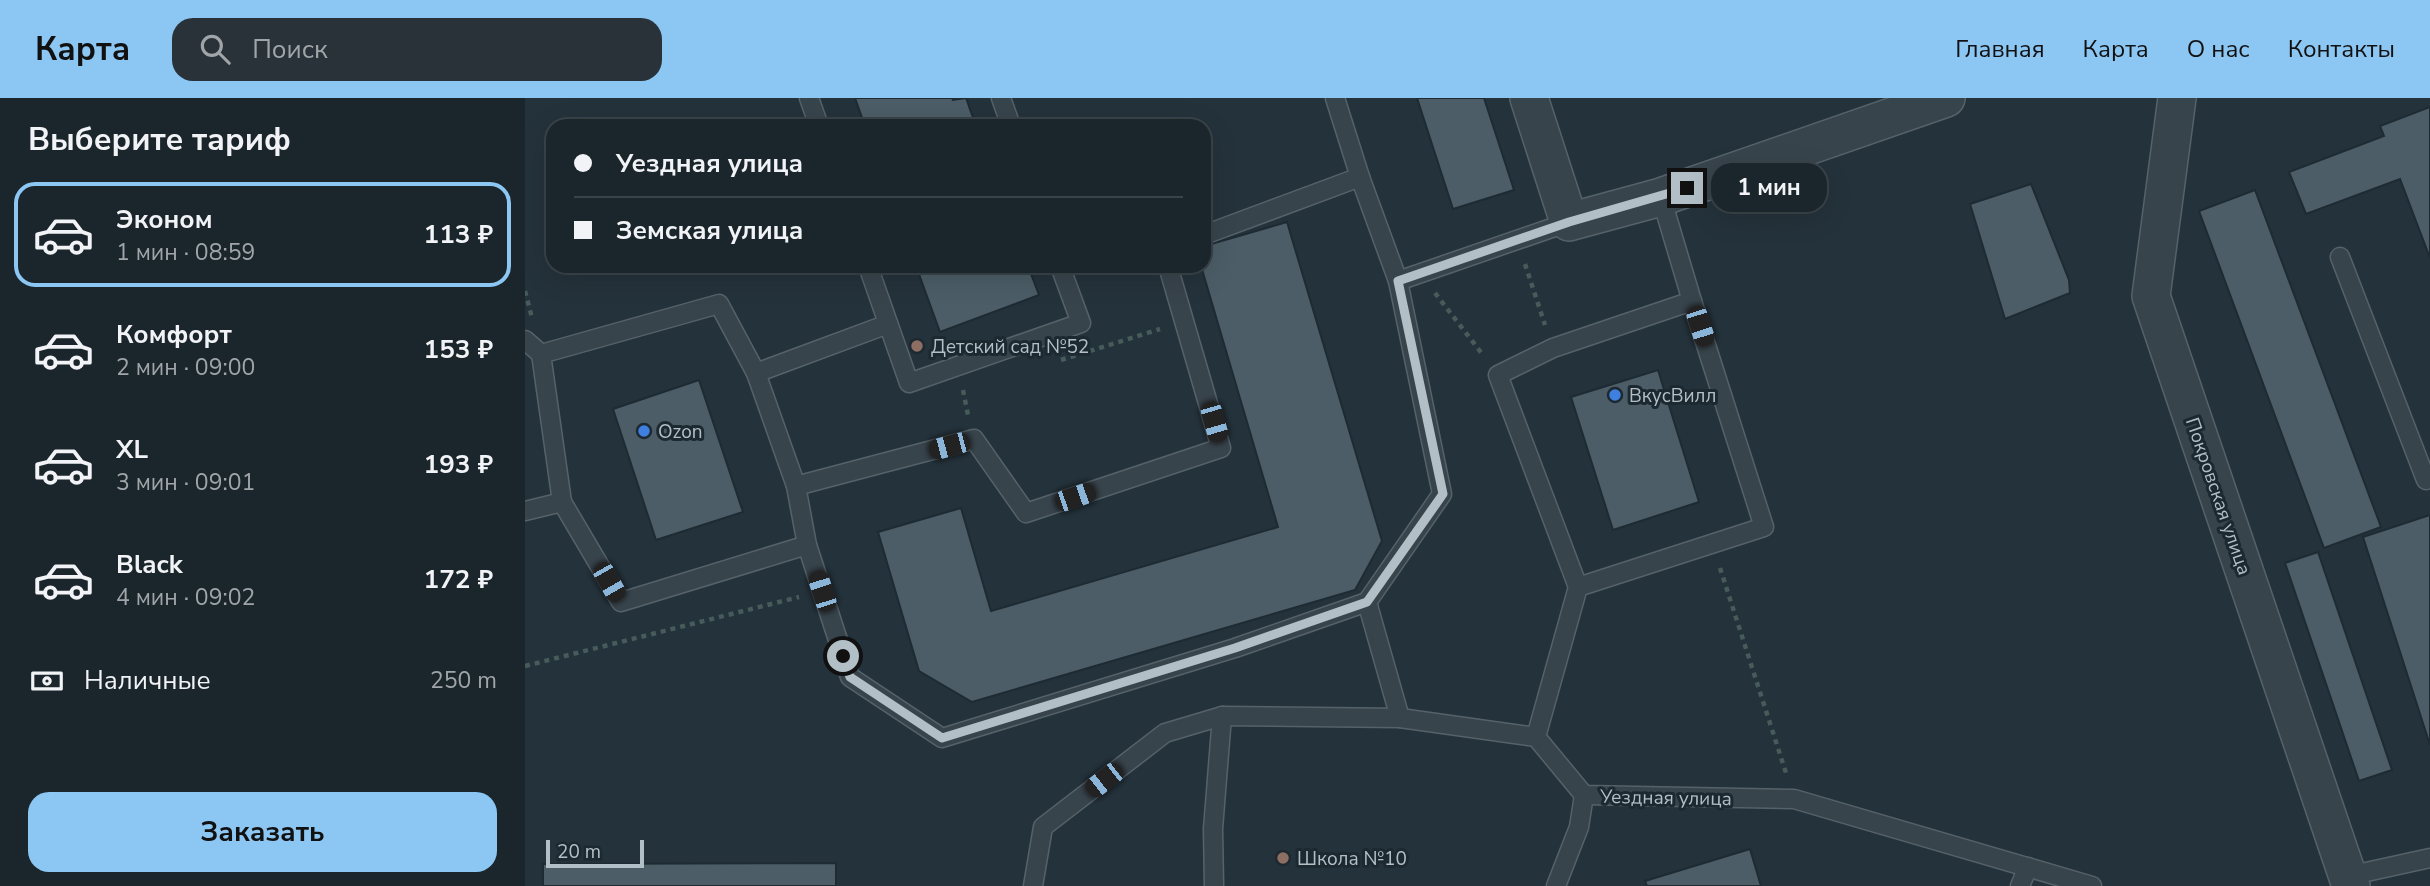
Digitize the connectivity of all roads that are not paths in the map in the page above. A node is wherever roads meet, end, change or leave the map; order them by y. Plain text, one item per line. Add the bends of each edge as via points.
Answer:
1 (809, 98) edge
2 (1001, 98) edge
3 (1335, 98) edge
4 (1529, 98) edge
5 (1946, 98) edge
6 (2177, 98) edge
7 (816, 119) edge
8 (1008, 119) edge
9 (1360, 177) junction
10 (1661, 197) junction
11 (1569, 222) junction
12 (1211, 232) edge
13 (2340, 257) dead end
14 (870, 273) edge
15 (1063, 273) edge
16 (1170, 273) edge
17 (1398, 281) junction
18 (1692, 301) junction
19 (888, 324) junction
20 (525, 340) edge
21 (541, 354) junction
22 (756, 373) junction
23 (2430, 478) edge
24 (796, 486) junction
25 (562, 502) junction
26 (525, 511) edge
27 (807, 545) junction
28 (1579, 587) junction
29 (1367, 602) junction
30 (1222, 716) junction
31 (1400, 718) junction
32 (1536, 737) junction
33 (1584, 795) junction
34 (2430, 858) edge
35 (2028, 867) junction
36 (2349, 881) edge
37 (1033, 886) edge
38 (1213, 886) edge
39 (1556, 886) edge
40 (2020, 886) edge
41 (2092, 886) edge

1 - 7 lane
2 - 8 lane
3 - 9 lane
4 - 11 street
5 - 10 street
6 - 36 street, Покровская улица via 2151,296
9 - 12 lane
9 - 17 lane
10 - 11 street
10 - 18 lane
11 - 17 lane
13 - 23 lane via 2426,480
14 - 19 lane
15 - 19 lane via 1081,323 909,383
16 - 24 lane via 1221,448 1026,513 974,439
17 - 29 lane via 1443,494
18 - 28 lane via 1764,527
18 - 28 lane via 1553,348 1498,375
19 - 22 lane
20 - 21 lane
21 - 22 lane via 719,304
21 - 25 lane
22 - 24 lane
24 - 27 lane
25 - 26 lane
25 - 27 lane via 621,602
27 - 29 lane via 850,677 942,738 1235,648
28 - 32 lane
29 - 31 lane
30 - 31 lane
30 - 37 lane via 1165,733 1043,827
30 - 38 lane
31 - 32 lane
32 - 33 lane, Уездная улица
33 - 35 lane, Уездная улица via 1794,799
33 - 39 lane via 1579,827
34 - 36 lane
35 - 40 lane
35 - 41 lane, Уездная улица

